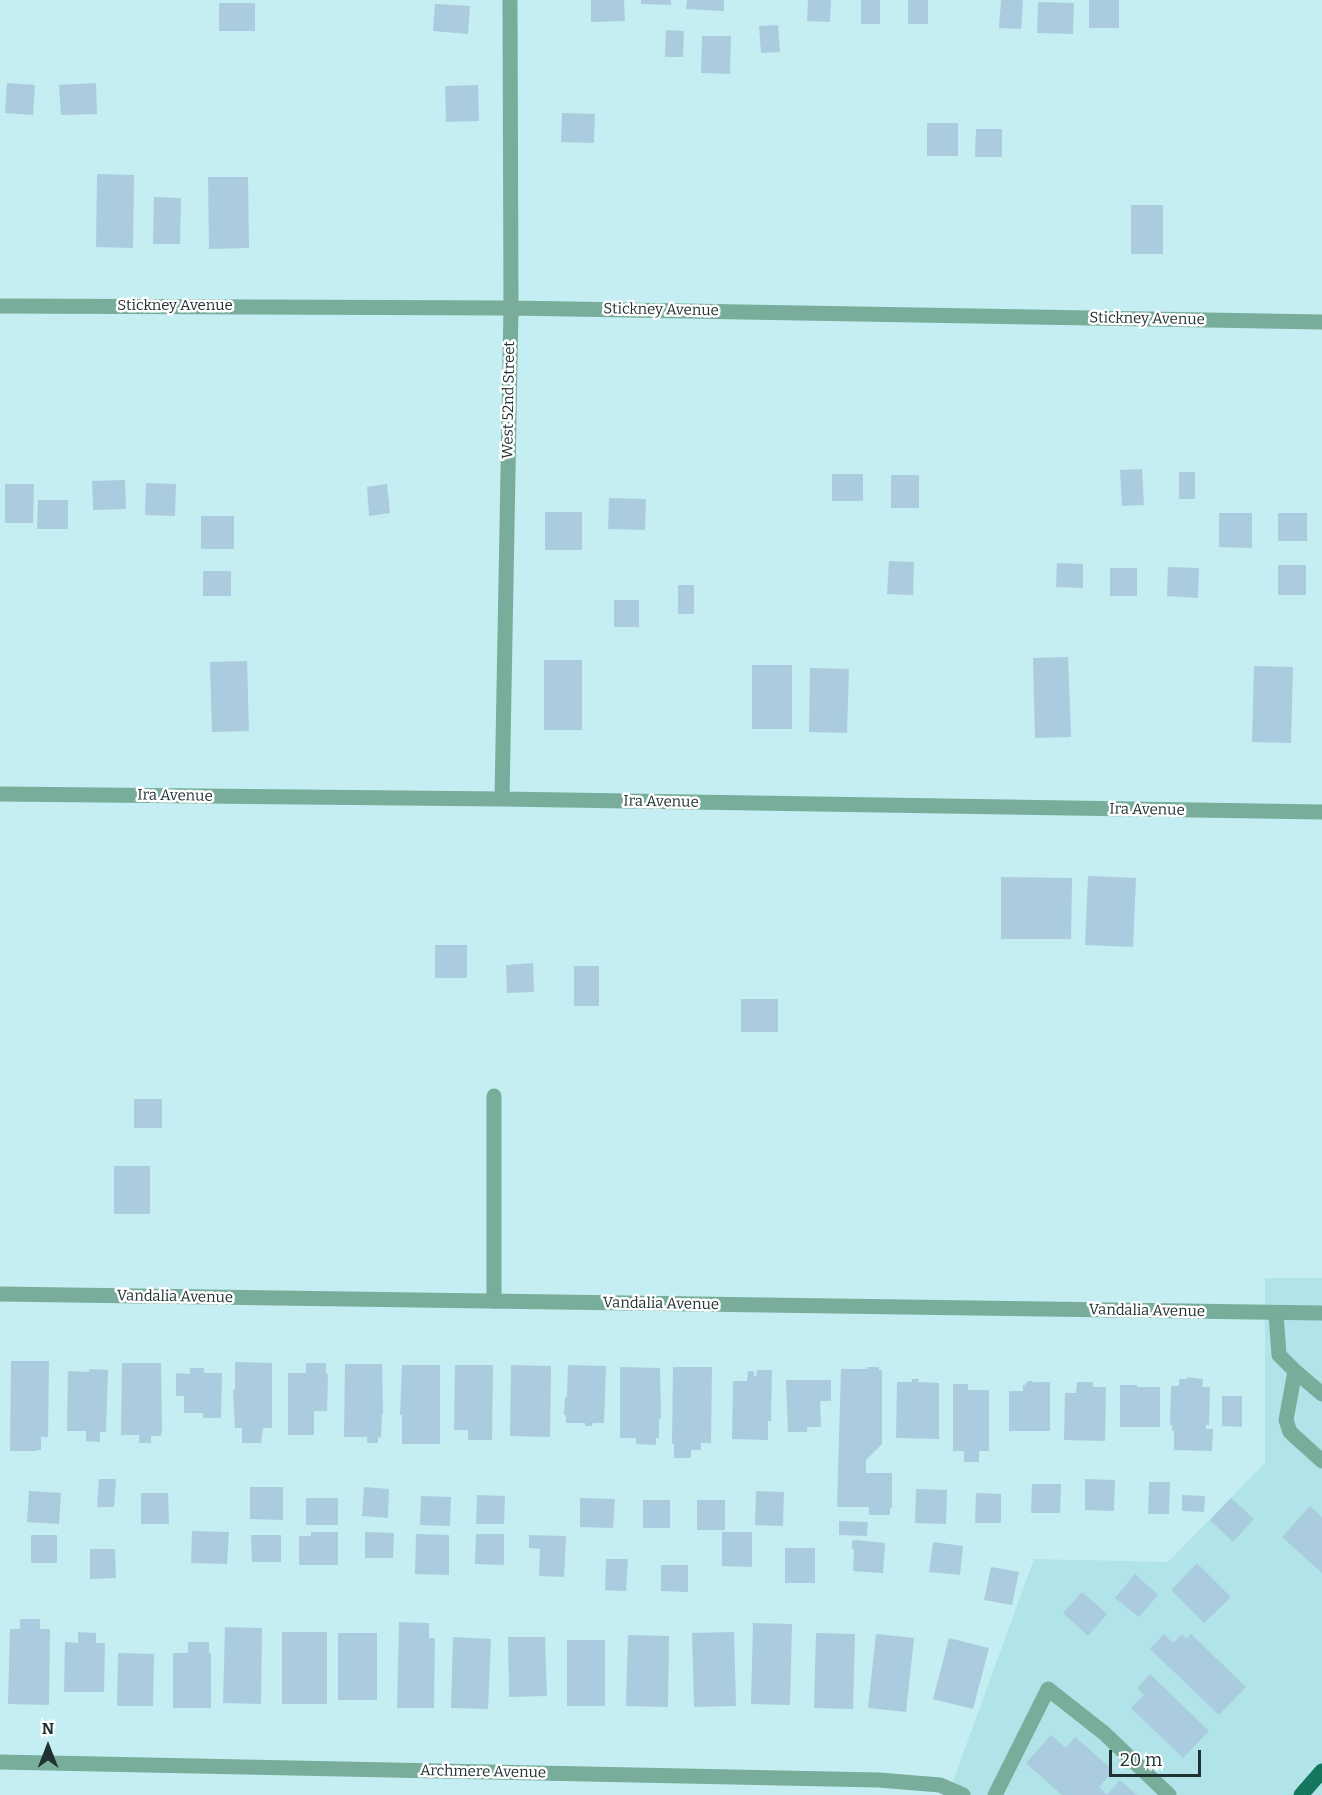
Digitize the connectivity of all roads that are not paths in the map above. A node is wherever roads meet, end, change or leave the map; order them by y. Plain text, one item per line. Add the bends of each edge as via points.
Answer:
1 (510, 0) edge
2 (0, 306) edge
3 (511, 308) junction
4 (1322, 322) edge
5 (0, 794) edge
6 (502, 799) junction
7 (1322, 812) edge
8 (494, 1096) dead end
9 (0, 1294) edge
10 (494, 1301) junction
11 (1276, 1313) junction
12 (1322, 1313) edge
13 (1295, 1371) junction
14 (1322, 1394) edge
15 (1322, 1461) edge
16 (0, 1762) edge
17 (1322, 1771) edge
18 (963, 1795) edge
19 (995, 1795) edge
20 (1169, 1795) edge
21 (1301, 1795) edge

1 - 3 street, West 52nd Street
2 - 3 street, Stickney Avenue
3 - 4 street, Stickney Avenue
3 - 6 street, West 52nd Street
5 - 6 street, Ira Avenue
6 - 7 street, Ira Avenue
8 - 10 street
9 - 10 street, Vandalia Avenue
10 - 11 street, Vandalia Avenue
11 - 12 street, Vandalia Avenue
11 - 13 street via 1279,1355
13 - 14 street
13 - 15 street via 1286,1420 1290,1432
16 - 18 street, Archmere Avenue via 879,1780 940,1785
17 - 21 main road
19 - 20 street via 1048,1689 1104,1733

